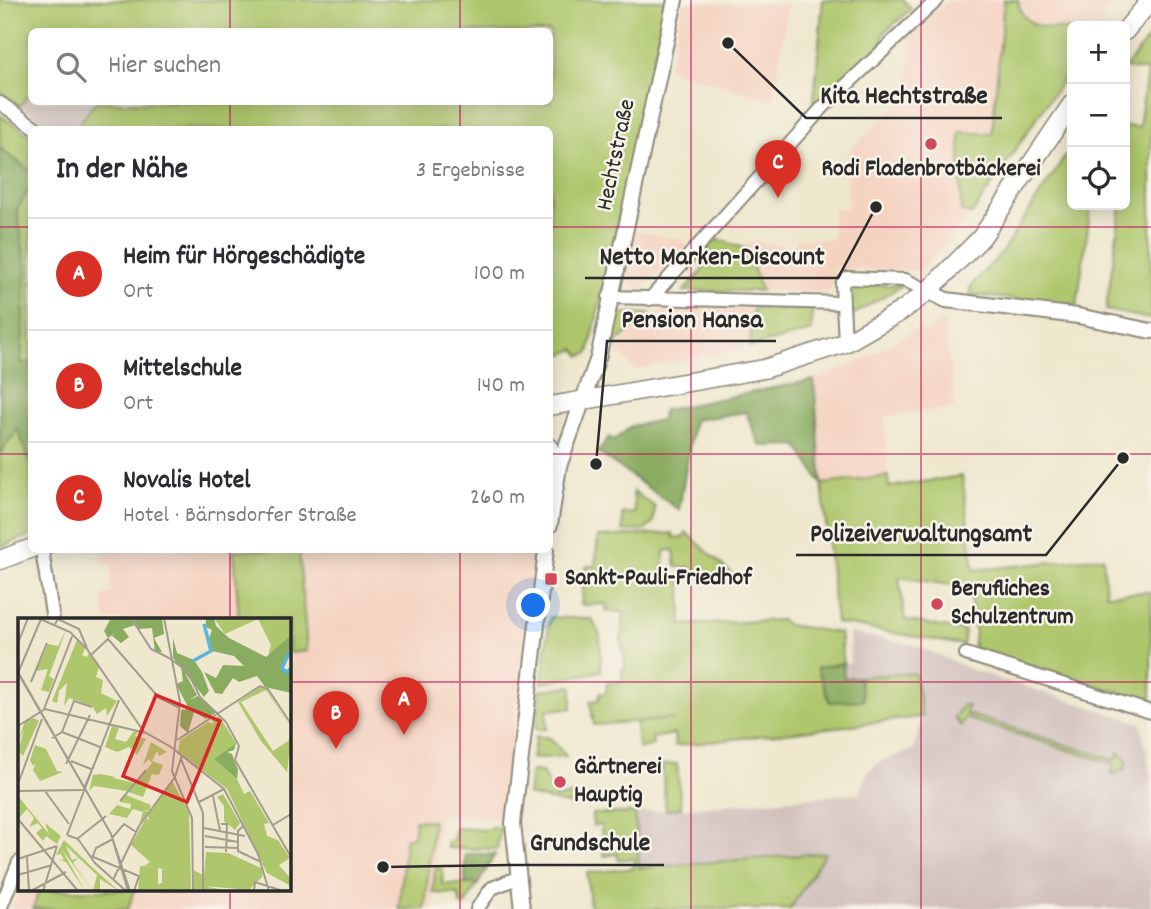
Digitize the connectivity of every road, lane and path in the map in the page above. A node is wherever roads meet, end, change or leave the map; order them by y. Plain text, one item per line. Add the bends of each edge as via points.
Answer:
1 (675, 0) edge
2 (937, 0) edge
3 (1151, 0) edge
4 (1130, 26) edge
5 (0, 103) edge
6 (1067, 111) edge
7 (33, 126) edge
8 (928, 291) junction
9 (609, 298) junction
10 (650, 299) junction
11 (842, 303) junction
12 (1151, 331) edge
13 (845, 344) junction
14 (584, 401) junction
15 (553, 406) edge
16 (553, 453) edge
17 (559, 466) junction
18 (553, 500) edge
19 (28, 550) edge
20 (42, 553) edge
21 (546, 553) edge
22 (0, 560) edge
23 (53, 618) edge
24 (966, 654) dead end
25 (1151, 712) edge
26 (18, 865) edge
27 (517, 878) junction
28 (0, 909) edge
29 (477, 909) edge
30 (522, 909) edge

1 - 9 street, Hechtstraße
2 - 10 street via 823,107
3 - 4 main road
5 - 7 street
6 - 8 main road via 981,238
8 - 11 street via 905,279 847,278 842,284
8 - 12 street via 946,300 1078,316
8 - 13 main road
9 - 10 street
9 - 14 street, Hechtstraße
10 - 11 street
11 - 13 street
13 - 14 main road via 764,369
14 - 15 main road
14 - 17 street, Hechtstraße
16 - 17 street
17 - 18 street, Hechtstraße
19 - 22 main road
20 - 23 street
21 - 27 street via 513,823
24 - 25 street
26 - 28 street
27 - 29 street via 492,888
27 - 30 street

